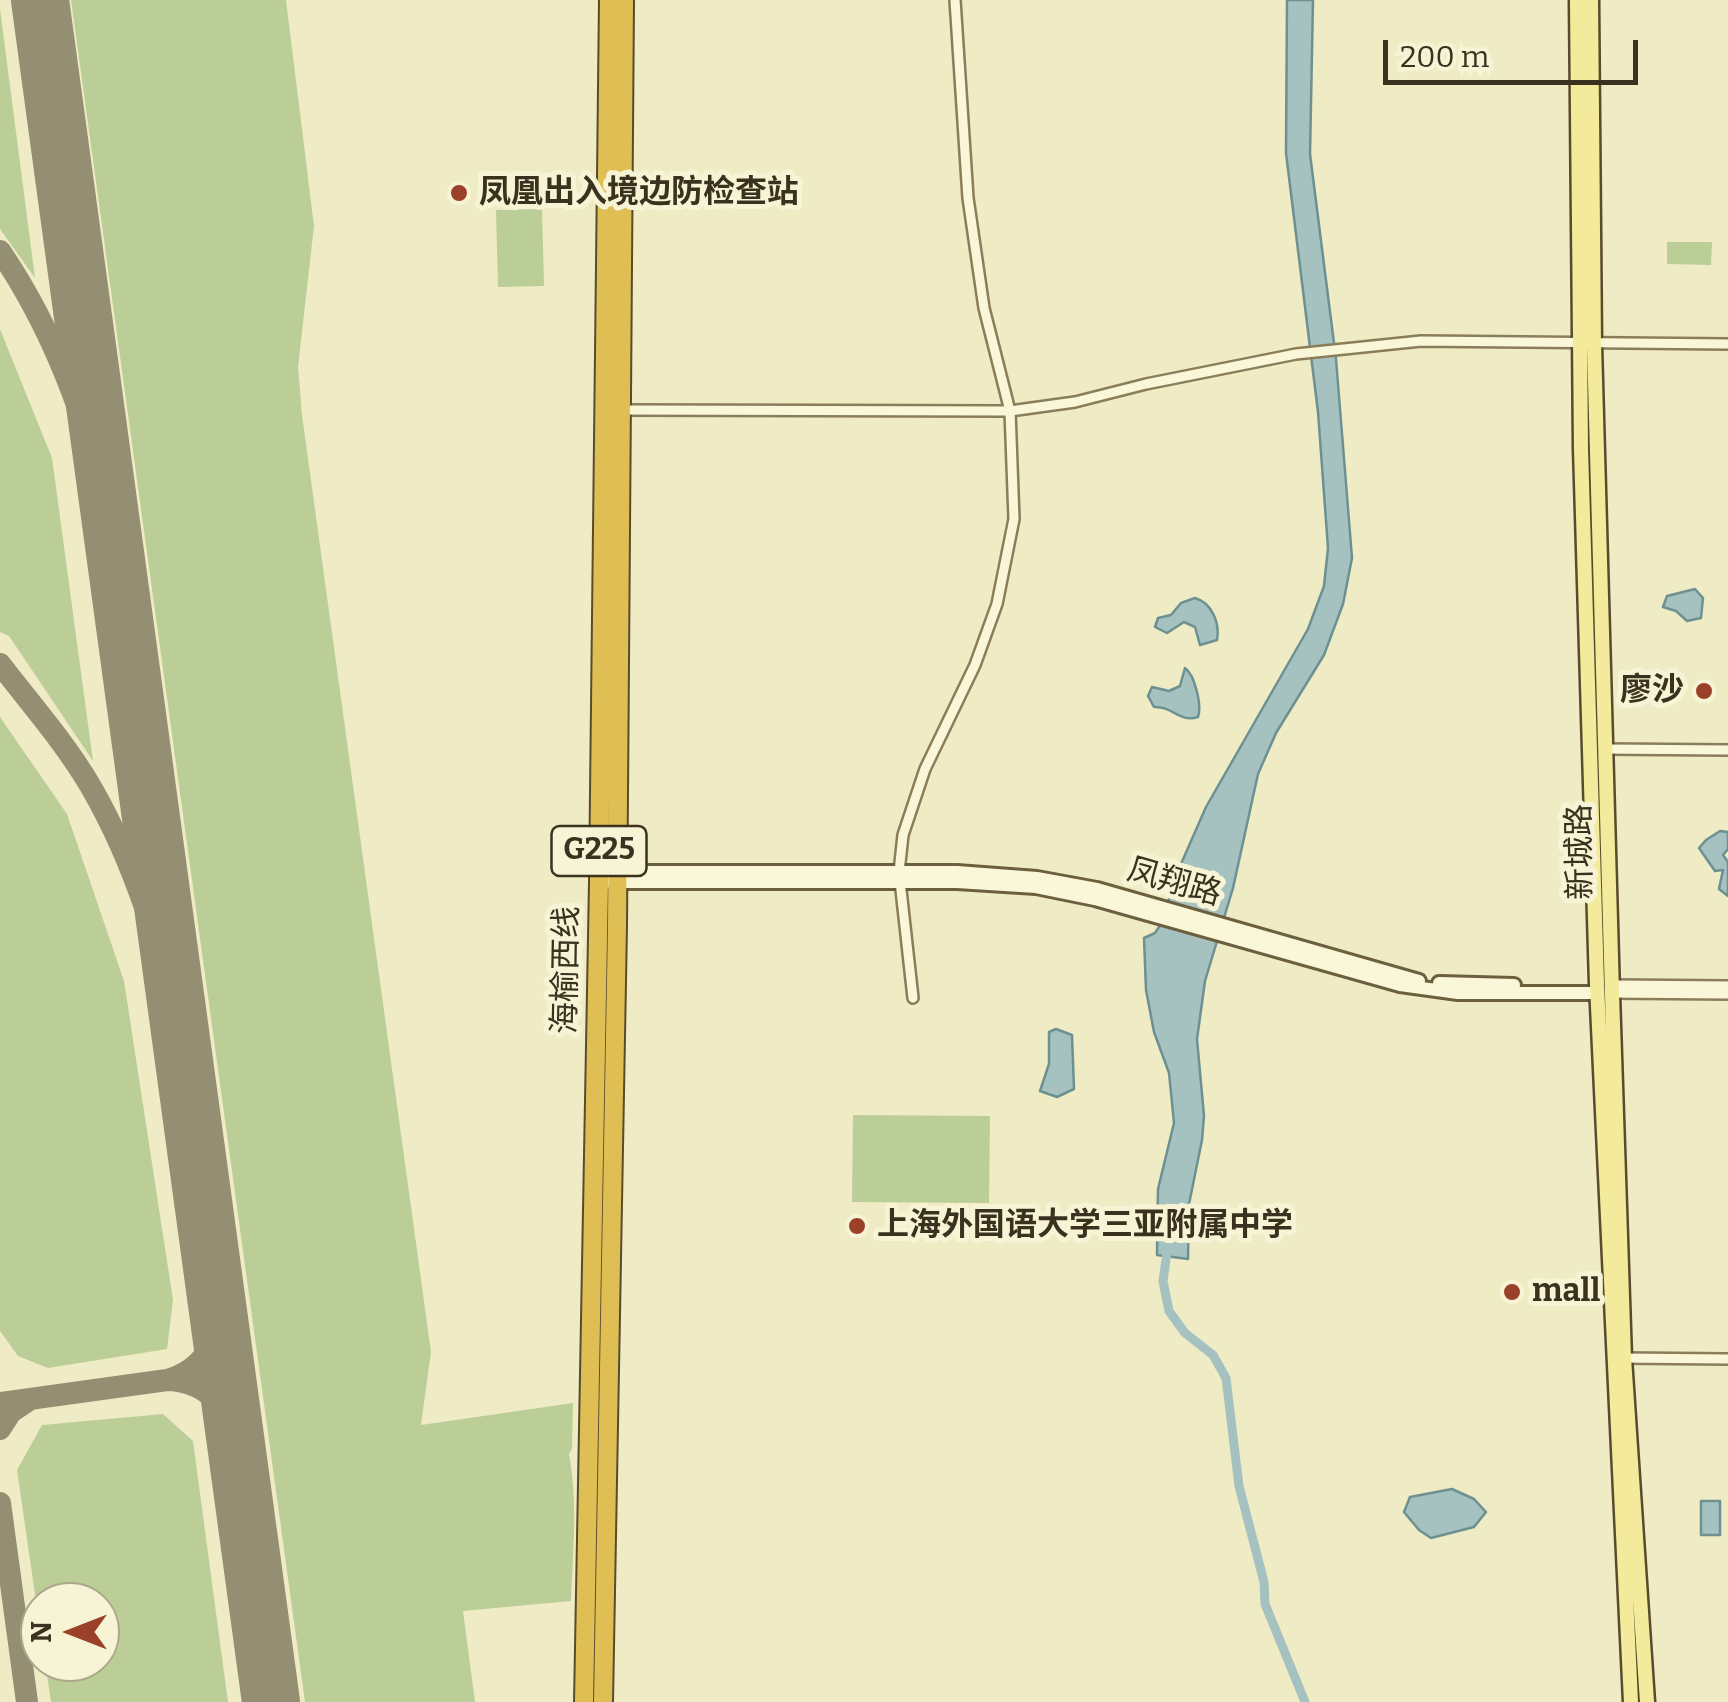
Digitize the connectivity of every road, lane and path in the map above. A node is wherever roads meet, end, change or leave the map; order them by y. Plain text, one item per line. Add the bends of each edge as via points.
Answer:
1 (608, 0) edge
2 (624, 0) edge
3 (955, 0) edge
4 (1577, 0) edge
5 (1591, 0) edge
6 (616, 162) junction
7 (1728, 344) edge
8 (1587, 345) junction
9 (621, 410) junction
10 (1010, 411) junction
11 (1599, 748) junction
12 (1728, 750) edge
13 (608, 877) junction
14 (899, 877) junction
15 (1604, 989) junction
16 (1728, 990) edge
17 (912, 998) dead end
18 (1618, 1358) junction
19 (1728, 1359) edge
20 (584, 1702) edge
21 (603, 1702) edge
22 (1631, 1702) edge
23 (1647, 1702) edge

1 - 6 highway, 海榆西线 / G225
2 - 6 highway, 海榆西线 / G225
3 - 10 street via 968,198 984,308
4 - 8 main road, 新城路
5 - 8 main road, 新城路
6 - 9 highway, 海榆西线 / G225
6 - 13 highway, 海榆西线 / G225
7 - 8 street
8 - 10 street via 1422,342 1296,354
8 - 11 main road, 新城路
9 - 10 street
9 - 13 highway, 海榆西线 / G225
10 - 14 street via 1014,518 1006,570 975,666 924,769 903,835
11 - 12 street
11 - 15 main road, 新城路
13 - 14 street, 凤翔路
13 - 20 highway, 海榆西线 / G225
13 - 21 highway, 海榆西线 / G225
14 - 15 street, 凤翔路 via 1095,898 1416,980
14 - 17 street
15 - 16 street, 凤翔路
15 - 18 main road, 新城路
18 - 19 street
18 - 22 main road, 新城路
18 - 23 main road, 新城路

